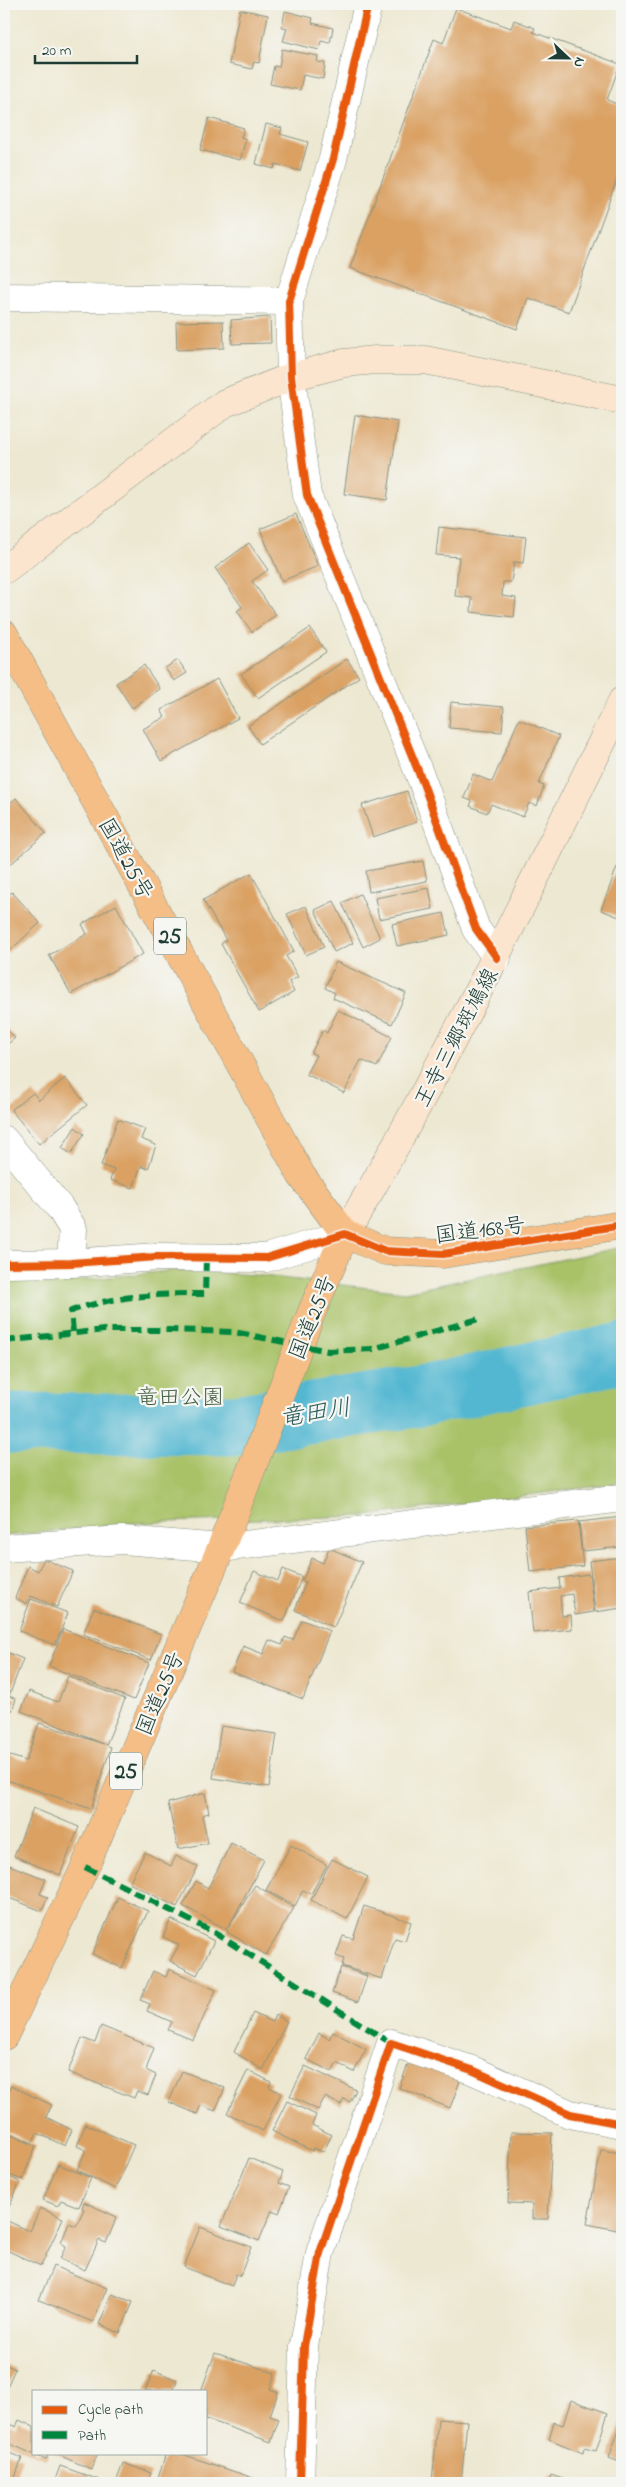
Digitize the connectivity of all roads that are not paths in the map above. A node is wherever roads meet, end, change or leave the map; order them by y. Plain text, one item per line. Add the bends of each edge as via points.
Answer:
1 (368, 4) edge
2 (4, 297) edge
3 (289, 300) junction
4 (291, 377) junction
5 (622, 400) edge
6 (4, 570) edge
7 (4, 634) edge
8 (622, 701) edge
9 (497, 958) junction
10 (4, 1140) edge
11 (622, 1225) edge
12 (345, 1234) junction
13 (71, 1263) junction
14 (4, 1264) edge
15 (622, 1498) edge
16 (4, 1548) edge
17 (221, 1548) junction
18 (4, 2036) edge
19 (622, 2124) edge
20 (300, 2483) edge

1 - 3 street via 333,159
2 - 3 street
3 - 4 street
4 - 5 street via 344,363 424,360
4 - 6 street via 225,403
4 - 9 street via 307,495 423,783 476,929
7 - 12 highway, 国道25号 / 25 via 301,1175
8 - 9 street, 王寺三郷斑鳩線
9 - 12 street, 王寺三郷斑鳩線 via 396,1148
10 - 13 street via 60,1208 73,1229
11 - 12 highway, 国道168号 via 443,1254 385,1251
12 - 13 street via 266,1258 157,1256
12 - 17 highway, 国道25号 / 25
13 - 14 street
15 - 17 street
16 - 17 street via 123,1540
17 - 18 highway, 国道25号 / 25 via 85,1867
19 - 20 street via 570,2114 472,2070 391,2043 320,2253 304,2346

